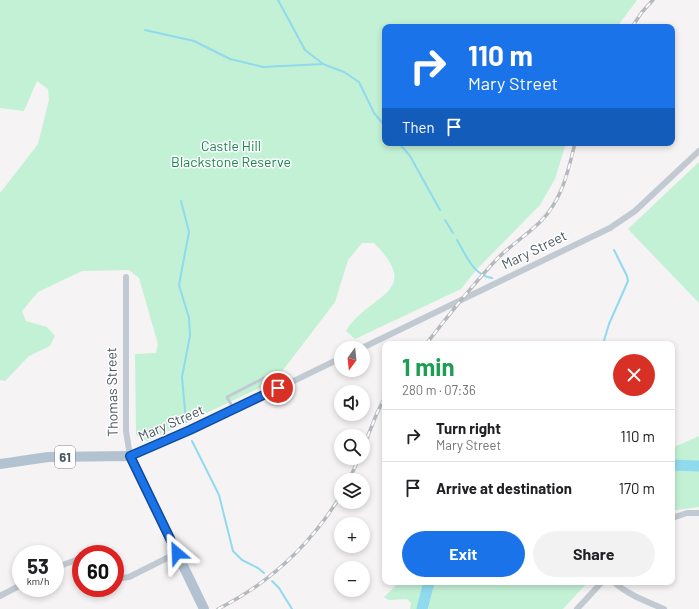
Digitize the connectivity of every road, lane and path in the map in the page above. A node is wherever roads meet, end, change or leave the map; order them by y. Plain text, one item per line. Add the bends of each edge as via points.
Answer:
1 (699, 151) edge
2 (126, 277) dead end
3 (370, 344) edge
4 (334, 361) edge
5 (278, 388) junction
6 (234, 410) junction
7 (130, 456) junction
8 (0, 464) edge
9 (699, 513) edge
10 (675, 517) edge
11 (177, 553) junction
12 (124, 578) edge
13 (599, 585) edge
14 (617, 585) edge
15 (12, 590) edge
16 (0, 596) edge
17 (204, 609) edge
18 (577, 609) edge
19 (664, 609) edge

1 - 3 street, Mary Street via 639,207 610,228
2 - 7 street, Thomas Street via 126,431
4 - 5 street, Mary Street
5 - 6 street, Mary Street
5 - 6 lane via 264,378 227,396
6 - 7 street, Mary Street
7 - 8 main road, Mary Street / 61 via 48,457
7 - 11 main road, Thomas Street
9 - 10 street
11 - 12 street
11 - 17 main road, Thomas Street
13 - 18 street
14 - 19 street via 636,597
15 - 16 street

